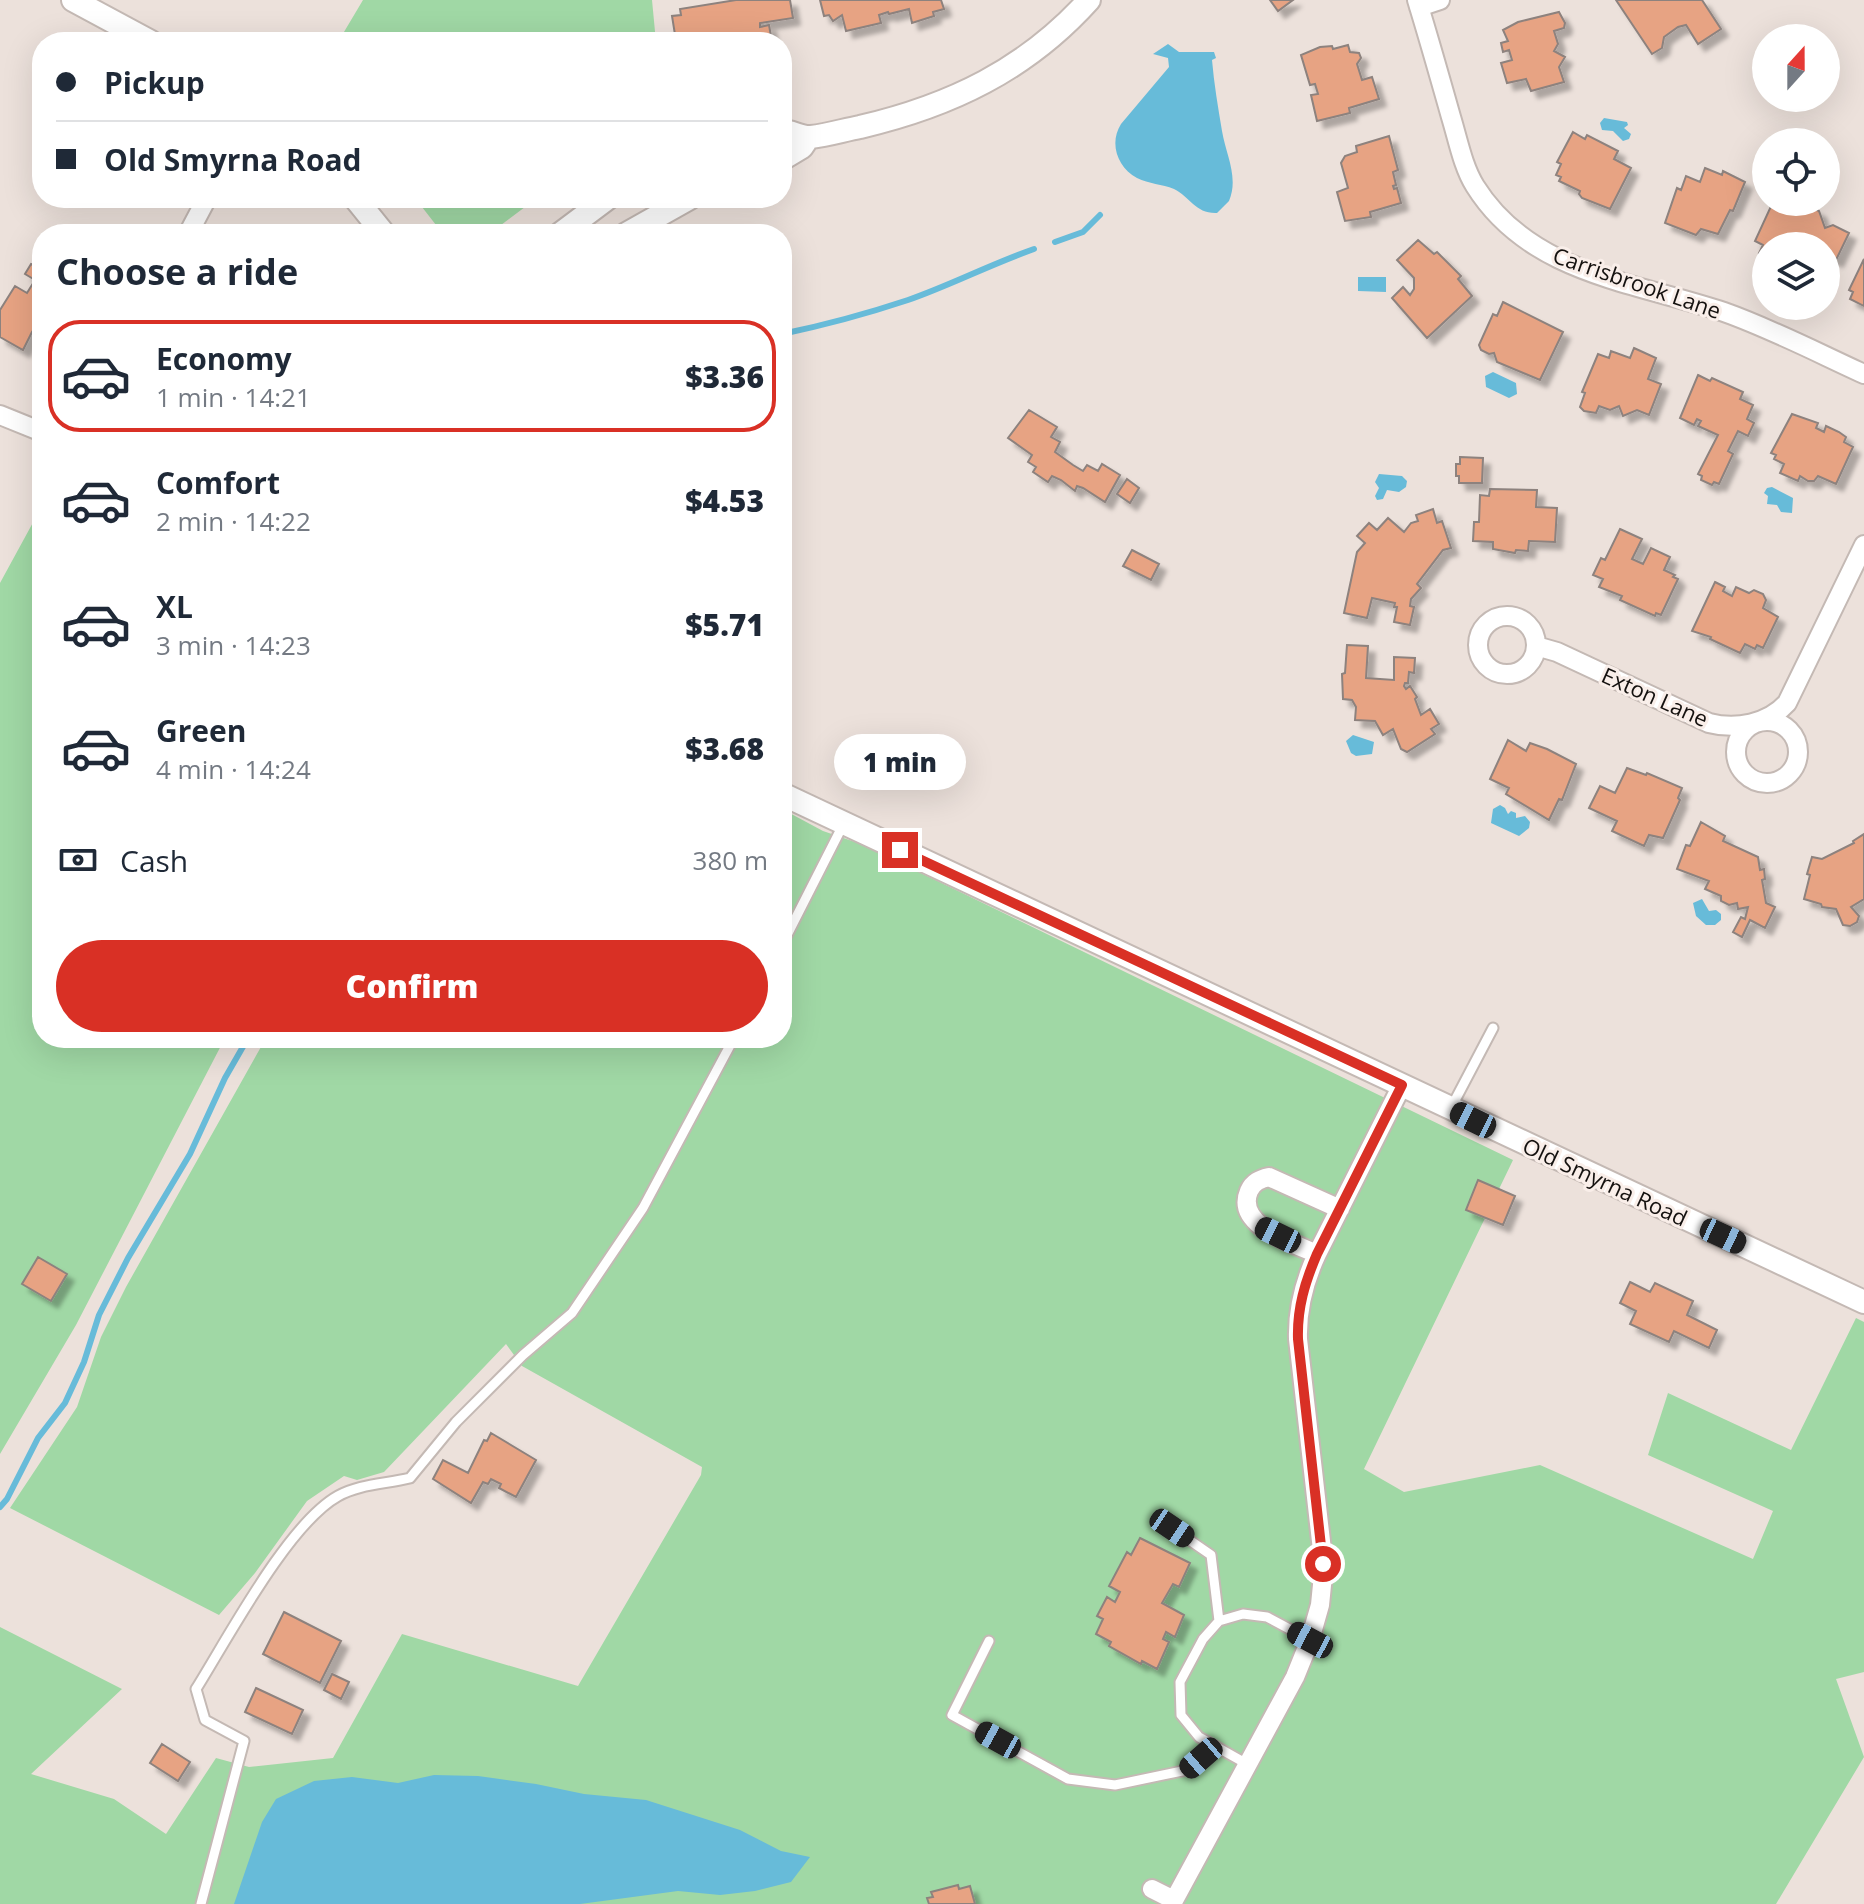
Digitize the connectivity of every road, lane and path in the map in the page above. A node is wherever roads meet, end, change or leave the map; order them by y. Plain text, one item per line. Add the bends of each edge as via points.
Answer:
1 (73, 0) edge
2 (1089, 0) edge
3 (1440, 0) edge
4 (1418, 4) edge
5 (132, 32) edge
6 (792, 134) edge
7 (808, 138) junction
8 (792, 153) edge
9 (363, 208) edge
10 (595, 208) edge
11 (672, 208) edge
12 (376, 224) edge
13 (573, 224) edge
14 (644, 224) edge
15 (1864, 374) edge
16 (0, 415) edge
17 (32, 428) edge
18 (1864, 545) edge
19 (1536, 646) dead end
20 (792, 799) edge
21 (844, 823) junction
22 (792, 925) edge
23 (1493, 1028) dead end
24 (729, 1048) edge
25 (1402, 1085) junction
26 (1450, 1109) junction
27 (1340, 1209) junction
28 (1317, 1254) junction
29 (1864, 1302) edge
30 (1172, 1528) dead end
31 (1219, 1621) junction
32 (1310, 1640) junction
33 (989, 1641) dead end
34 (1215, 1746) junction
35 (1247, 1764) junction
36 (1152, 1889) dead end
37 (1173, 1902) edge
38 (201, 1904) edge

1 - 5 street
2 - 7 street via 1025,58 976,88 899,117
3 - 4 street
4 - 15 street, Carrisbrook Lane via 1473,183 1522,239 1590,272 1756,324
6 - 7 street
7 - 8 street
9 - 12 street
10 - 13 street
11 - 14 street
16 - 17 street
18 - 19 street, Exton Lane via 1787,703 1757,722 1709,723
20 - 21 street, Old Smyrna Road
21 - 22 lane
21 - 25 street, Old Smyrna Road
23 - 26 lane
24 - 38 lane via 643,1208 572,1313 456,1422 410,1478 358,1487 336,1497 295,1535 196,1689 205,1720 244,1741
25 - 26 street, Old Smyrna Road
25 - 27 street
26 - 29 street, Old Smyrna Road
27 - 28 street
27 - 28 street via 1275,1179 1260,1180 1249,1189 1247,1208 1255,1222
28 - 32 street via 1297,1324 1323,1564
30 - 31 lane via 1211,1555
31 - 32 lane via 1243,1614 1267,1617
31 - 34 lane via 1180,1682 1181,1715 1199,1737
32 - 35 street
33 - 34 lane via 952,1715 1068,1779 1115,1785 1187,1770
34 - 35 lane
35 - 37 street
36 - 37 street

